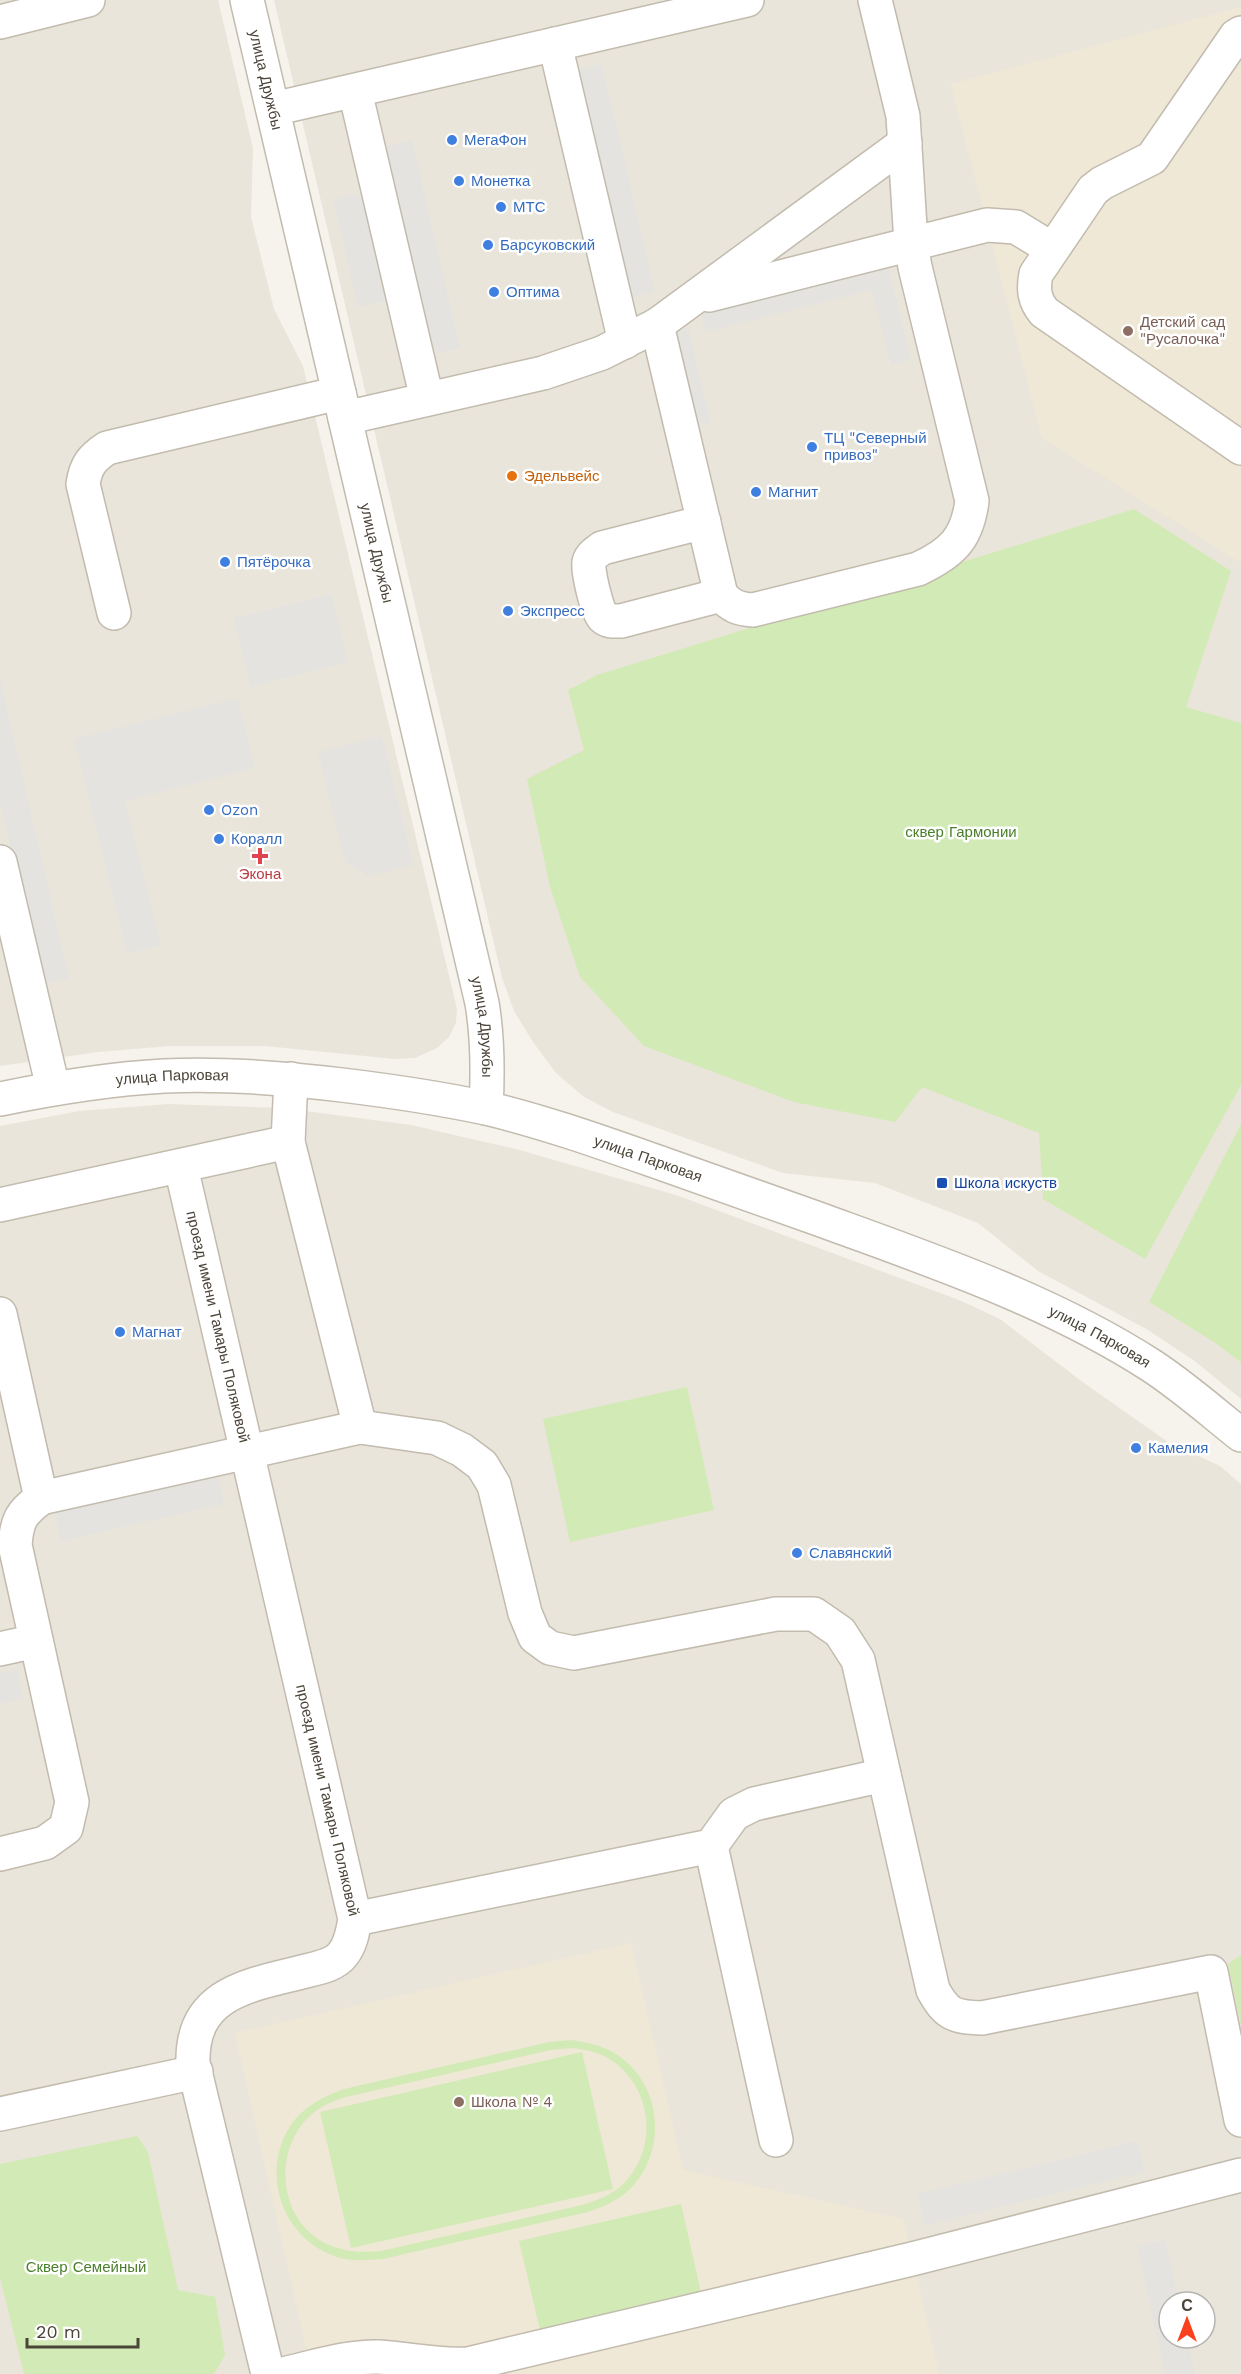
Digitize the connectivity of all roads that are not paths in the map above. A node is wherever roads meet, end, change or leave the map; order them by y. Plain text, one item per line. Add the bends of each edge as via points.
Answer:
1 (88, 0) edge
2 (247, 0) edge
3 (747, 0) edge
4 (875, 0) edge
5 (0, 22) edge
6 (1241, 33) edge
7 (555, 44) junction
8 (355, 91) junction
9 (273, 109) junction
10 (905, 143) junction
11 (911, 243) junction
12 (1052, 249) junction
13 (692, 299) junction
14 (657, 325) junction
15 (625, 342) junction
16 (427, 399) junction
17 (342, 405) junction
18 (1241, 448) edge
19 (704, 522) junction
20 (721, 595) junction
21 (114, 613) dead end
22 (0, 862) edge
23 (291, 1079) junction
24 (53, 1089) junction
25 (0, 1098) edge
26 (486, 1108) junction
27 (288, 1142) junction
28 (180, 1167) junction
29 (0, 1204) edge
30 (0, 1314) edge
31 (360, 1427) junction
32 (1241, 1436) edge
33 (248, 1452) junction
34 (41, 1498) junction
35 (36, 1641) junction
36 (0, 1649) edge
37 (884, 1775) junction
38 (711, 1846) junction
39 (0, 1854) edge
40 (355, 1919) junction
41 (196, 2072) junction
42 (0, 2114) edge
43 (1241, 2120) edge
44 (776, 2140) dead end
45 (1241, 2175) edge
46 (402, 2367) edge
47 (268, 2374) edge
48 (283, 2374) edge

1 - 5 street
2 - 9 street, улица Дружбы
3 - 7 street
4 - 10 street via 903,116
6 - 12 street via 1152,158 1093,190
7 - 8 street
7 - 15 street
8 - 9 street
8 - 16 street
9 - 17 street, улица Дружбы
10 - 11 street
10 - 13 street
11 - 12 street via 1001,225 1016,227
11 - 13 street
11 - 20 street via 972,501 969,521 958,542 940,558 918,569 753,610 739,609
12 - 18 street via 1036,274 1033,288 1036,303 1044,312
13 - 14 street
14 - 15 street
14 - 19 street
15 - 16 street via 543,373
16 - 17 street
17 - 21 street via 107,448 91,458 83,484
17 - 26 street, улица Дружбы via 482,1003 488,1036
19 - 20 street
19 - 20 street via 602,548 589,562 589,570 600,612 610,621
22 - 24 street
23 - 24 street, улица Парковая via 166,1076
23 - 26 street, улица Парковая
23 - 27 street
24 - 25 street, улица Парковая
26 - 32 street, улица Парковая via 584,1136 890,1245 1008,1292 1152,1366
27 - 28 street
27 - 31 street
28 - 29 street
28 - 33 street, проезд имени Тамары Поляковой
30 - 34 street
31 - 33 street
31 - 37 street via 437,1438 462,1449 482,1465 494,1485 525,1613 535,1637 550,1648 574,1653 776,1614 814,1614 840,1632 858,1660
33 - 34 street
33 - 40 street, проезд имени Тамары Поляковой
34 - 35 street via 24,1510 16,1528 15,1545
35 - 36 street
35 - 39 street via 72,1802 66,1828 45,1843
37 - 38 street via 754,1804 734,1814
37 - 43 street via 933,1990 942,2007 958,2017 982,2018 1211,1972
38 - 40 street
38 - 44 street
40 - 41 street, проезд имени Тамары Поляковой via 343,1955 327,1965 246,1986 218,2000 203,2019 193,2042
41 - 42 street
41 - 47 street, проезд имени Тамары Поляковой
45 - 46 street via 912,2259 468,2364
46 - 48 street via 358,2358

